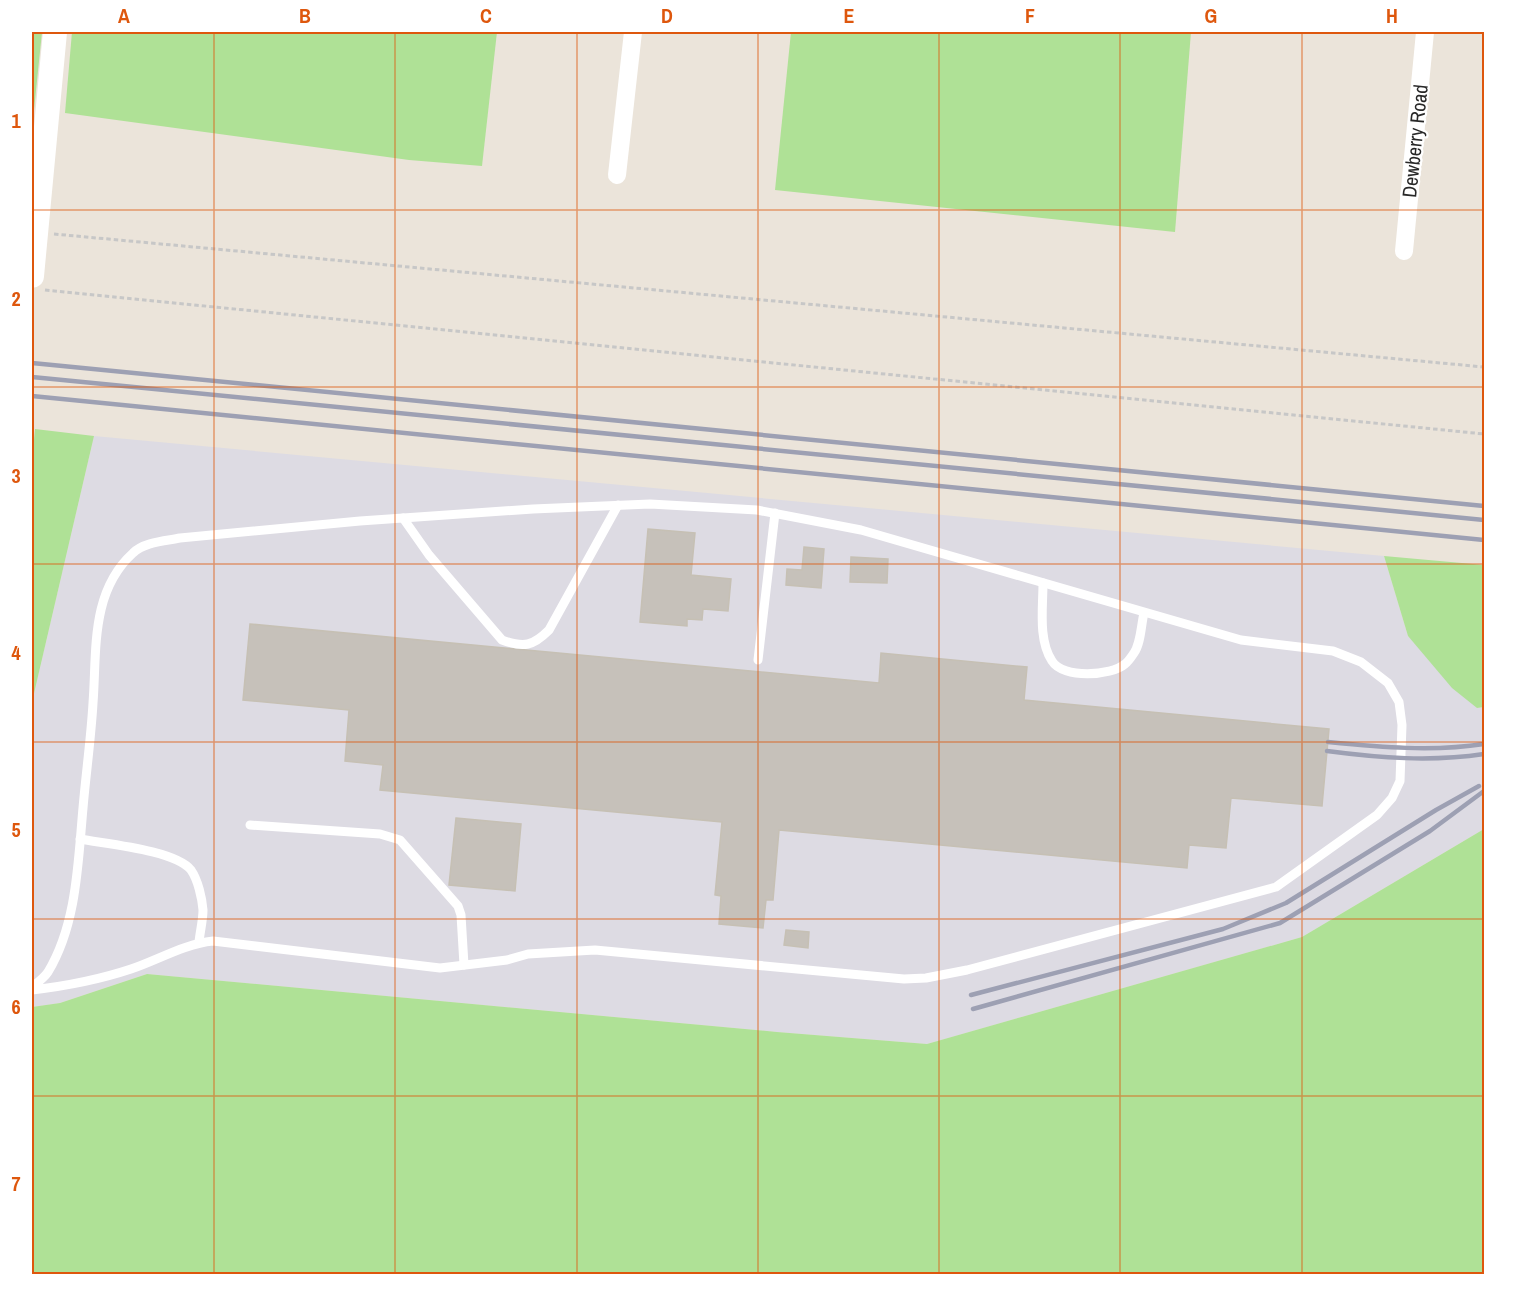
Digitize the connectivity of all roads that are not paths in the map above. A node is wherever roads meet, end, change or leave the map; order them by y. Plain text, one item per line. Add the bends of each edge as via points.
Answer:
1 (55, 32) edge
2 (633, 32) edge
3 (1425, 32) edge
4 (617, 175) dead end
5 (1404, 251) dead end
6 (37, 283) edge
7 (618, 505) junction
8 (775, 513) junction
9 (403, 518) junction
10 (1043, 583) junction
11 (1144, 612) junction
12 (758, 660) dead end
13 (250, 825) dead end
14 (80, 839) junction
15 (199, 942) junction
16 (464, 965) junction
17 (32, 989) edge

1 - 6 street
2 - 4 street
3 - 5 street, Dewberry Road
7 - 8 lane
7 - 9 lane
7 - 9 lane via 549,630 537,642 517,645 502,640 429,555
8 - 10 lane via 861,530
8 - 12 lane
9 - 14 lane via 180,538 134,552 109,584 99,615
10 - 11 lane
10 - 11 lane via 1044,637 1052,662 1067,672 1109,671 1125,664 1136,651
11 - 16 lane via 1241,640 1333,651 1361,662 1388,683 1399,702 1400,781 1392,798 1377,815 1276,887 926,978 595,950 528,954
13 - 16 lane via 380,834 400,840 458,906
14 - 15 lane via 167,855 191,870 203,911
14 - 17 lane via 76,879 60,946 47,974
15 - 16 lane via 440,968
15 - 17 lane via 132,969 79,984

